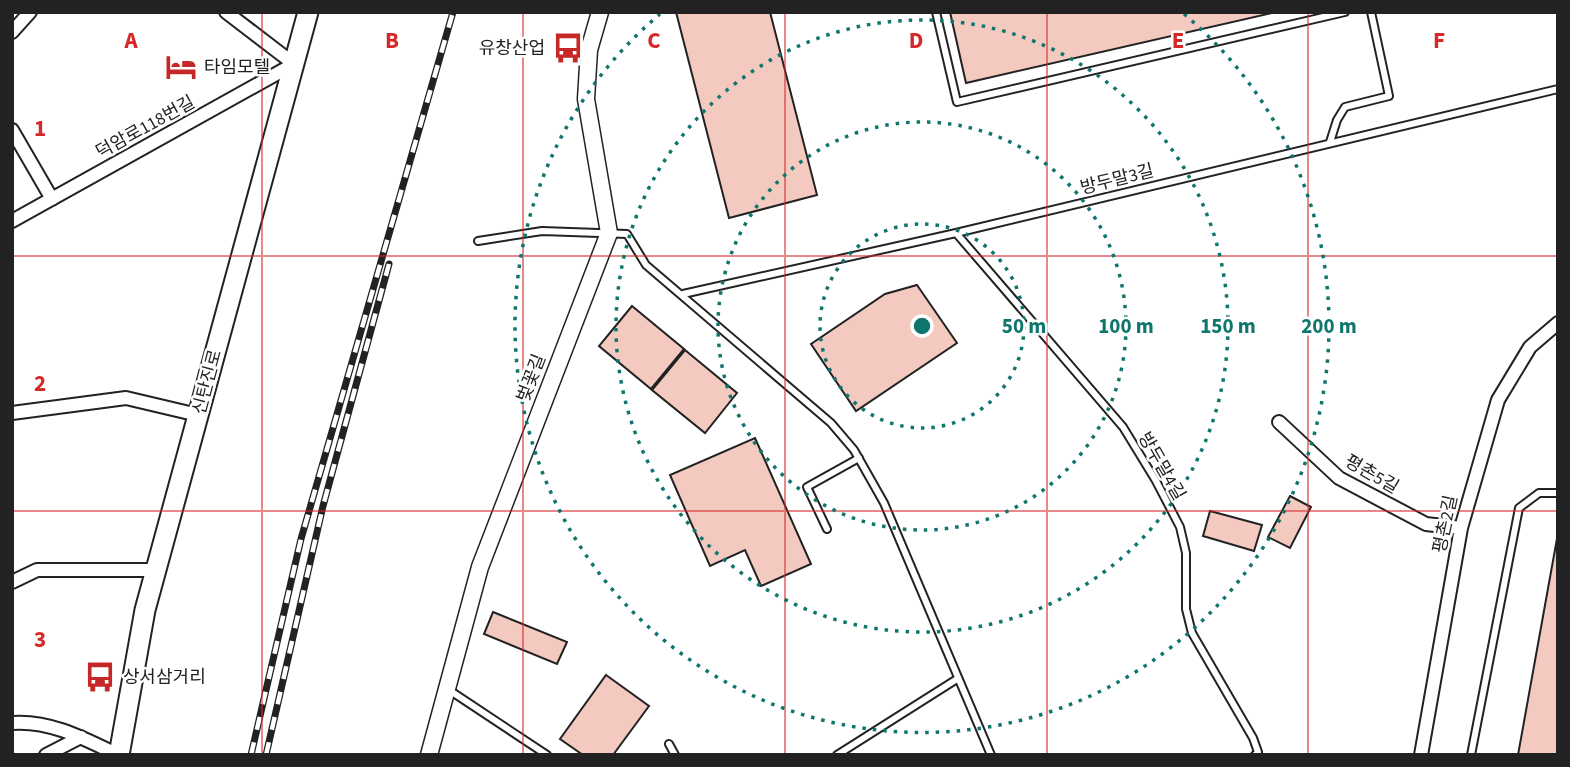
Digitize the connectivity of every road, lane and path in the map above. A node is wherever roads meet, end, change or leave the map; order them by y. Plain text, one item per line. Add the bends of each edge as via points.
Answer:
1 (30, 12) edge
2 (226, 12) edge
3 (308, 12) edge
4 (600, 12) edge
5 (936, 12) edge
6 (1345, 12) edge
7 (1370, 12) edge
8 (12, 32) edge
9 (294, 64) junction
10 (1558, 89) edge
11 (12, 130) edge
12 (1330, 142) junction
13 (52, 198) junction
14 (12, 221) edge
15 (609, 233) junction
16 (956, 233) junction
17 (478, 241) dead end
18 (683, 294) junction
19 (1558, 323) edge
20 (12, 413) edge
21 (198, 415) junction
22 (1279, 422) dead end
23 (859, 458) junction
24 (1558, 493) edge
25 (1461, 528) junction
26 (827, 529) dead end
27 (156, 570) junction
28 (12, 582) edge
29 (957, 679) junction
30 (447, 689) junction
31 (12, 723) edge
32 (81, 737) junction
33 (670, 744) dead end
34 (46, 755) edge
35 (119, 755) edge
36 (429, 755) edge
37 (547, 755) edge
38 (676, 755) edge
39 (838, 755) edge
40 (991, 755) edge
41 (1255, 755) edge
42 (1421, 755) edge
43 (1471, 755) edge

1 - 8 street
2 - 9 street
3 - 9 main road, 신탄진로
4 - 15 street via 589,50 586,99
5 - 6 lane via 957,102
7 - 12 lane via 1389,96 1345,107
9 - 13 street, 덕암로118번길
9 - 21 main road, 신탄진로
10 - 12 lane, 방두말3길
11 - 13 street
12 - 16 lane, 방두말3길
13 - 14 street, 덕암로118번길
15 - 17 lane via 542,231
15 - 18 lane via 627,234 646,265
15 - 30 street, 벚꽃길 via 480,567
16 - 18 lane, 방두말3길
16 - 41 lane, 방두말4길 via 1123,427 1156,481 1180,527 1192,632 1253,738
18 - 23 lane via 831,423
19 - 25 street, 평촌2길 via 1530,347 1498,400
20 - 21 street via 126,398
21 - 27 main road, 신탄진로
22 - 25 street, 평촌5길 via 1339,478 1426,524
23 - 26 lane via 807,487
23 - 29 lane via 884,503
24 - 43 lane via 1539,494 1519,508
25 - 42 street, 평촌2길
27 - 28 street via 37,570
27 - 35 main road, 신탄진로
29 - 39 lane
29 - 40 lane
30 - 36 street, 벚꽃길
30 - 37 lane
31 - 32 street via 44,725
32 - 34 street
32 - 35 street
33 - 38 lane

